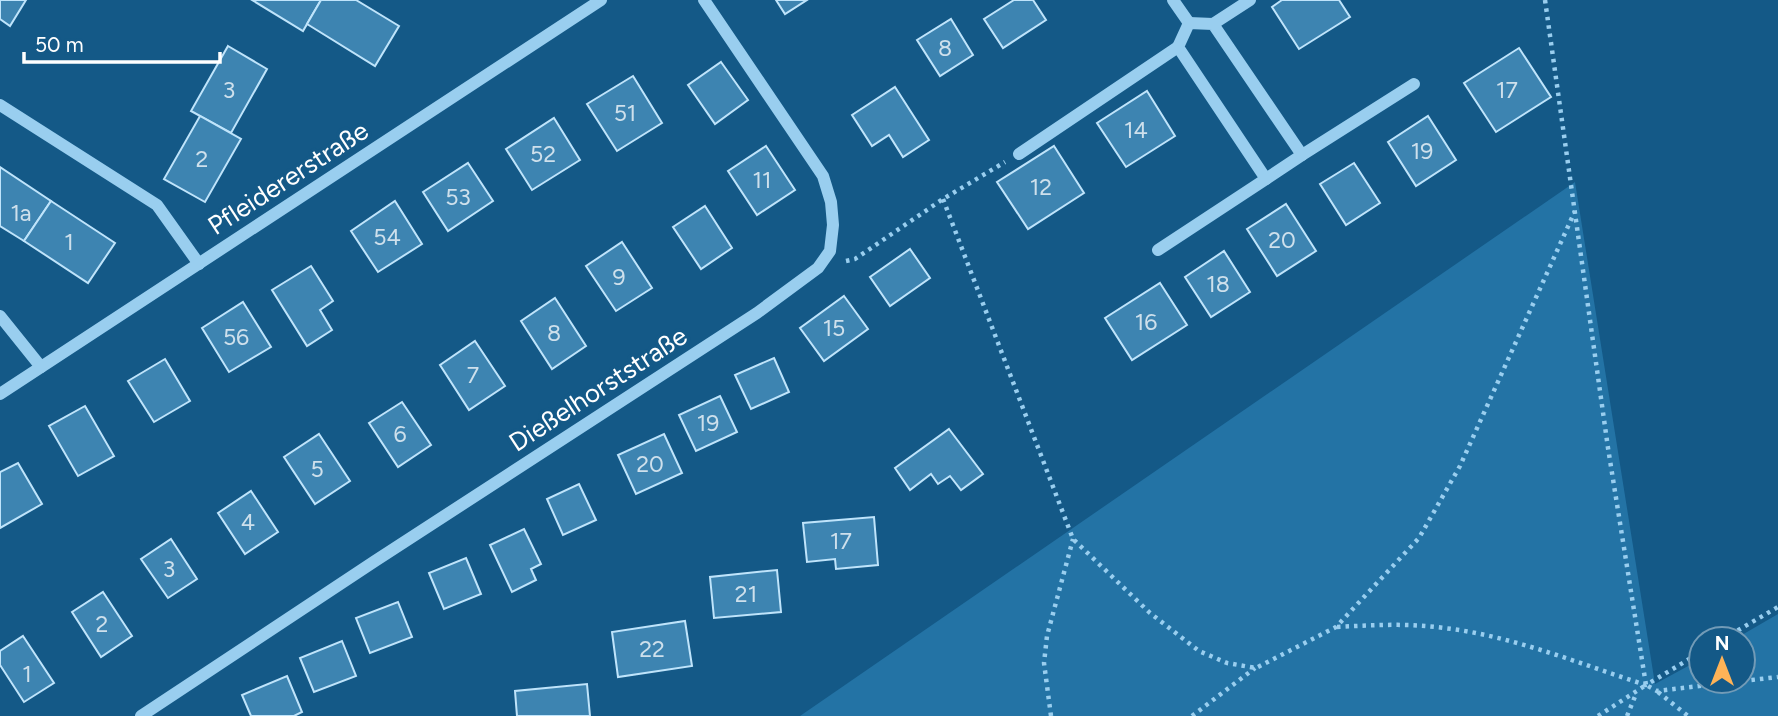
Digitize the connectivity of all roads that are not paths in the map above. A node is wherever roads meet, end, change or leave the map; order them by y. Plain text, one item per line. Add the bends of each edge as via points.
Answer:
1 (601, 0) edge
2 (704, 0) edge
3 (1173, 0) edge
4 (1250, 0) edge
5 (1189, 23) junction
6 (1213, 24) junction
7 (1178, 47) junction
8 (1414, 84) dead end
9 (0, 104) edge
10 (1019, 154) road end
11 (1302, 155) junction
12 (1266, 179) junction
13 (1158, 250) dead end
14 (198, 264) junction
15 (0, 316) edge
16 (41, 367) junction
17 (0, 394) edge
18 (141, 716) edge

1 - 14 street, Pfleidererstraße
2 - 18 street, Dießelhorststraße via 823,176 833,225 830,251 818,268 757,313
3 - 5 street
4 - 6 street
5 - 6 street
5 - 7 street
6 - 11 street
7 - 10 street
7 - 12 street
8 - 11 street
9 - 14 street via 157,205
11 - 12 street
12 - 13 street
14 - 16 street, Pfleidererstraße
15 - 16 street
16 - 17 street, Pfleidererstraße

